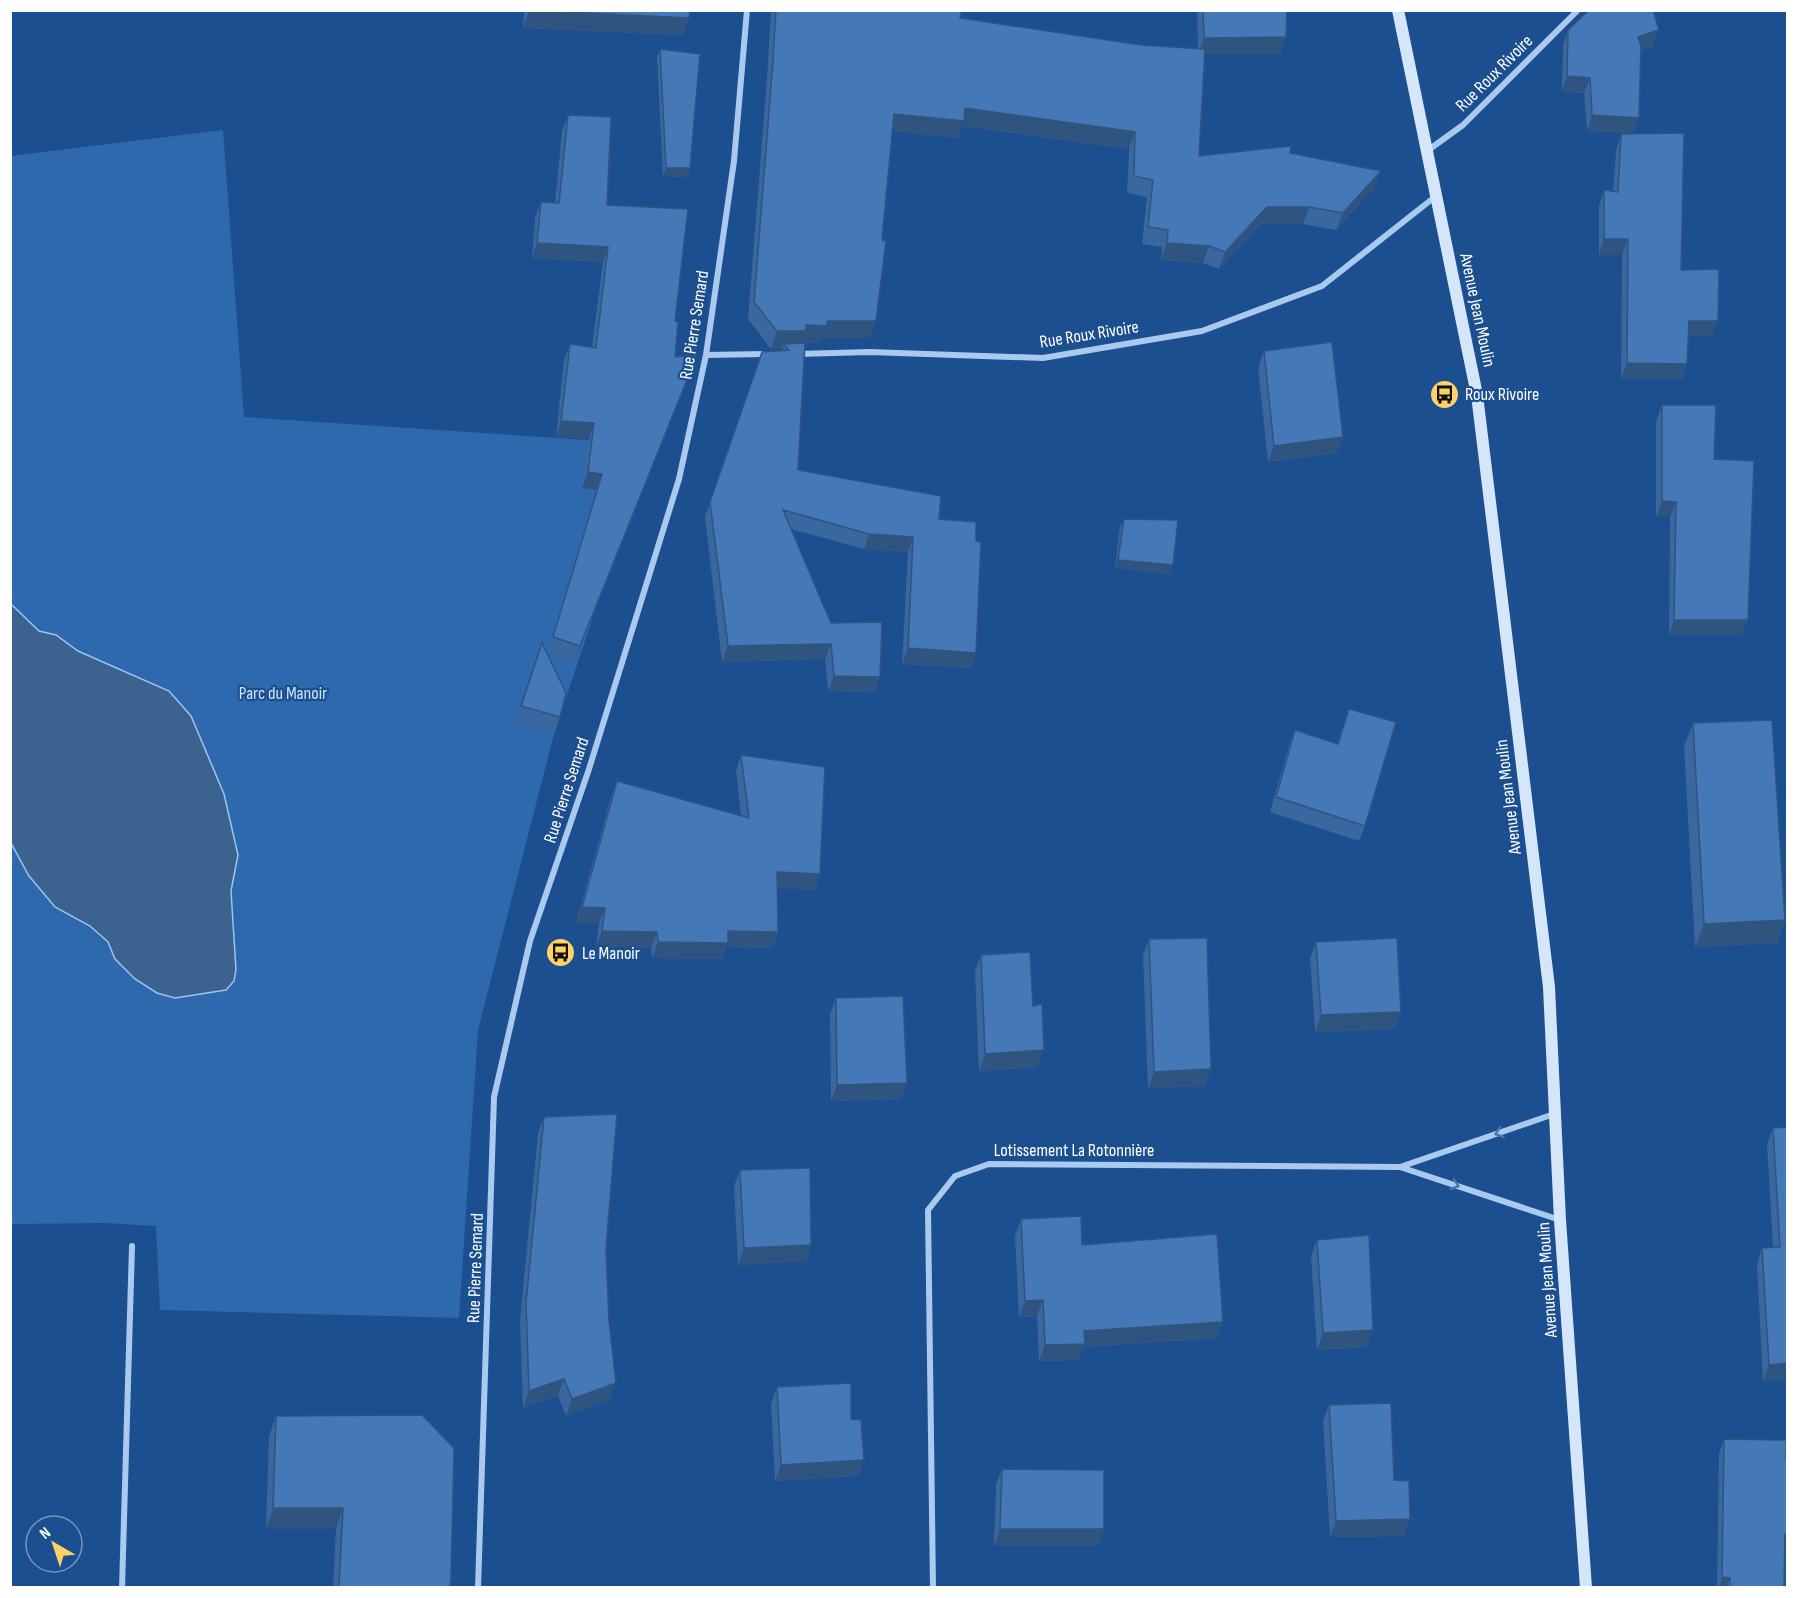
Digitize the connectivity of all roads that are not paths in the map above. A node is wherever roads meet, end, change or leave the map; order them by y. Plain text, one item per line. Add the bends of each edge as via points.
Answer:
1 (747, 10) edge
2 (1398, 10) edge
3 (1578, 10) edge
4 (1427, 152) junction
5 (1436, 196) junction
6 (777, 354) edge
7 (788, 354) edge
8 (706, 355) junction
9 (1554, 1114) junction
10 (1400, 1167) junction
11 (1560, 1220) junction
12 (132, 1246) dead end
13 (122, 1587) edge
14 (478, 1587) edge
15 (933, 1587) edge
16 (1586, 1587) edge

1 - 8 street, Rue Pierre Semard via 734,161
2 - 4 main road, Avenue Jean Moulin
3 - 4 street, Rue Roux Rivoire via 1463,125
4 - 5 main road, Avenue Jean Moulin
5 - 7 street, Rue Roux Rivoire via 1322,286 1202,331 1043,358 870,352
5 - 9 main road, Avenue Jean Moulin via 1477,395 1549,987
6 - 8 street
8 - 14 street, Rue Pierre Semard via 679,479 645,593 530,941 494,1097
9 -> 10 street, Lotissement La Rotonnière
9 - 11 main road, Avenue Jean Moulin
10 -> 11 street, Lotissement La Rotonnière
10 - 15 street, Lotissement La Rotonnière via 989,1164 956,1176 928,1210
11 - 16 main road, Avenue Jean Moulin
12 - 13 street

